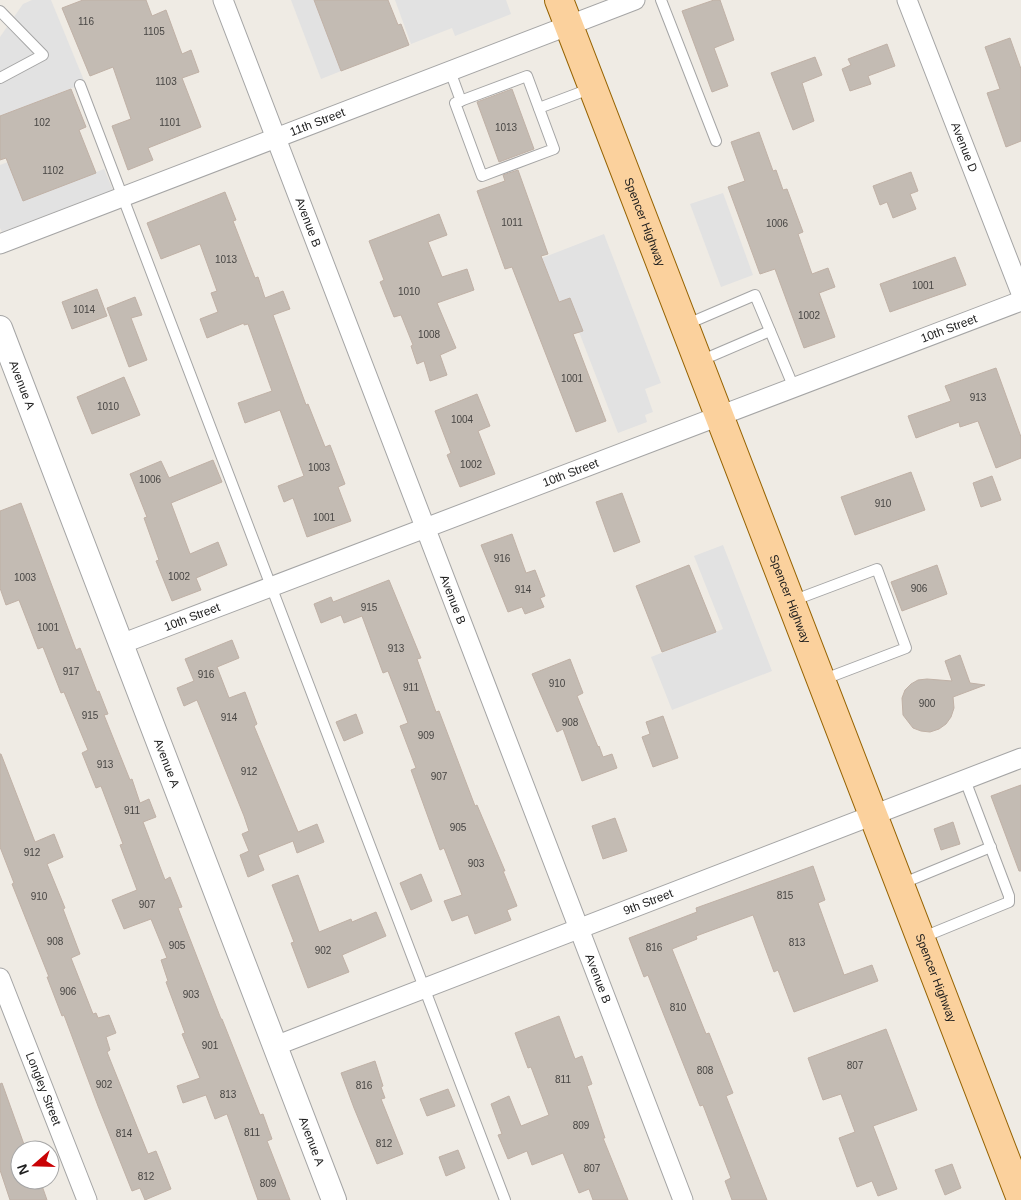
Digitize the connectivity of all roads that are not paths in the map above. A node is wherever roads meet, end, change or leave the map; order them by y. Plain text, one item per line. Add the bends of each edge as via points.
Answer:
1 (223, 0) edge
2 (559, 0) edge
3 (635, 0) edge
4 (661, 0) edge
5 (907, 0) edge
6 (0, 11) edge
7 (569, 26) junction
8 (450, 71) junction
9 (0, 78) edge
10 (80, 85) dead end
11 (593, 87) junction
12 (461, 101) junction
13 (539, 108) junction
14 (276, 138) junction
15 (716, 141) dead end
16 (123, 197) junction
17 (0, 244) edge
18 (1021, 293) edge
19 (1021, 302) edge
20 (685, 325) junction
21 (0, 328) edge
22 (770, 332) junction
23 (699, 362) junction
24 (794, 388) junction
25 (719, 416) junction
26 (425, 528) junction
27 (272, 587) junction
28 (791, 602) junction
29 (121, 644) junction
30 (821, 681) junction
31 (1021, 758) edge
32 (965, 780) junction
33 (873, 815) junction
34 (991, 847) junction
35 (900, 884) junction
36 (579, 929) junction
37 (920, 938) junction
38 (0, 978) edge
39 (425, 988) junction
40 (275, 1046) junction
41 (1021, 1199) edge
42 (87, 1200) edge
43 (334, 1200) edge
44 (505, 1200) edge
45 (683, 1200) edge

1 - 14 street, Avenue B
2 - 7 main road, Spencer Highway
3 - 7 street, 11th Street
4 - 15 lane
5 - 18 street, Avenue D
6 - 9 lane via 43,55
7 - 8 street, 11th Street
7 - 11 main road, Spencer Highway
8 - 12 lane
8 - 14 street, 11th Street
10 - 16 lane
11 - 13 lane
11 - 20 main road, Spencer Highway
12 - 13 lane via 527,76
12 - 13 lane via 455,103 482,176 554,149
14 - 16 street, 11th Street
14 - 26 street, Avenue B
16 - 17 street, 11th Street
16 - 27 lane
19 - 24 street, 10th Street
20 - 22 lane via 755,296
20 - 23 main road, Spencer Highway
21 - 29 street, Avenue A
22 - 23 lane
22 - 24 lane
23 - 25 main road, Spencer Highway
24 - 25 street, 10th Street
25 - 26 street, 10th Street
25 - 28 main road, Spencer Highway
26 - 27 street, 10th Street
26 - 36 street, Avenue B
27 - 29 street, 10th Street
27 - 39 lane
28 - 30 main road, Spencer Highway
28 - 30 lane via 877,569 906,648
29 - 40 street, Avenue A
30 - 33 main road, Spencer Highway
31 - 32 street, 9th Street
32 - 33 street, 9th Street
32 - 34 lane
33 - 35 main road, Spencer Highway
33 - 36 street, 9th Street
34 - 35 lane
34 - 37 lane via 1009,902
35 - 37 main road, Spencer Highway
36 - 39 street, 9th Street
36 - 45 street, Avenue B
37 - 41 main road, Spencer Highway
38 - 42 street, Longley Street
39 - 40 street, 9th Street
39 - 44 lane
40 - 43 street, Avenue A

